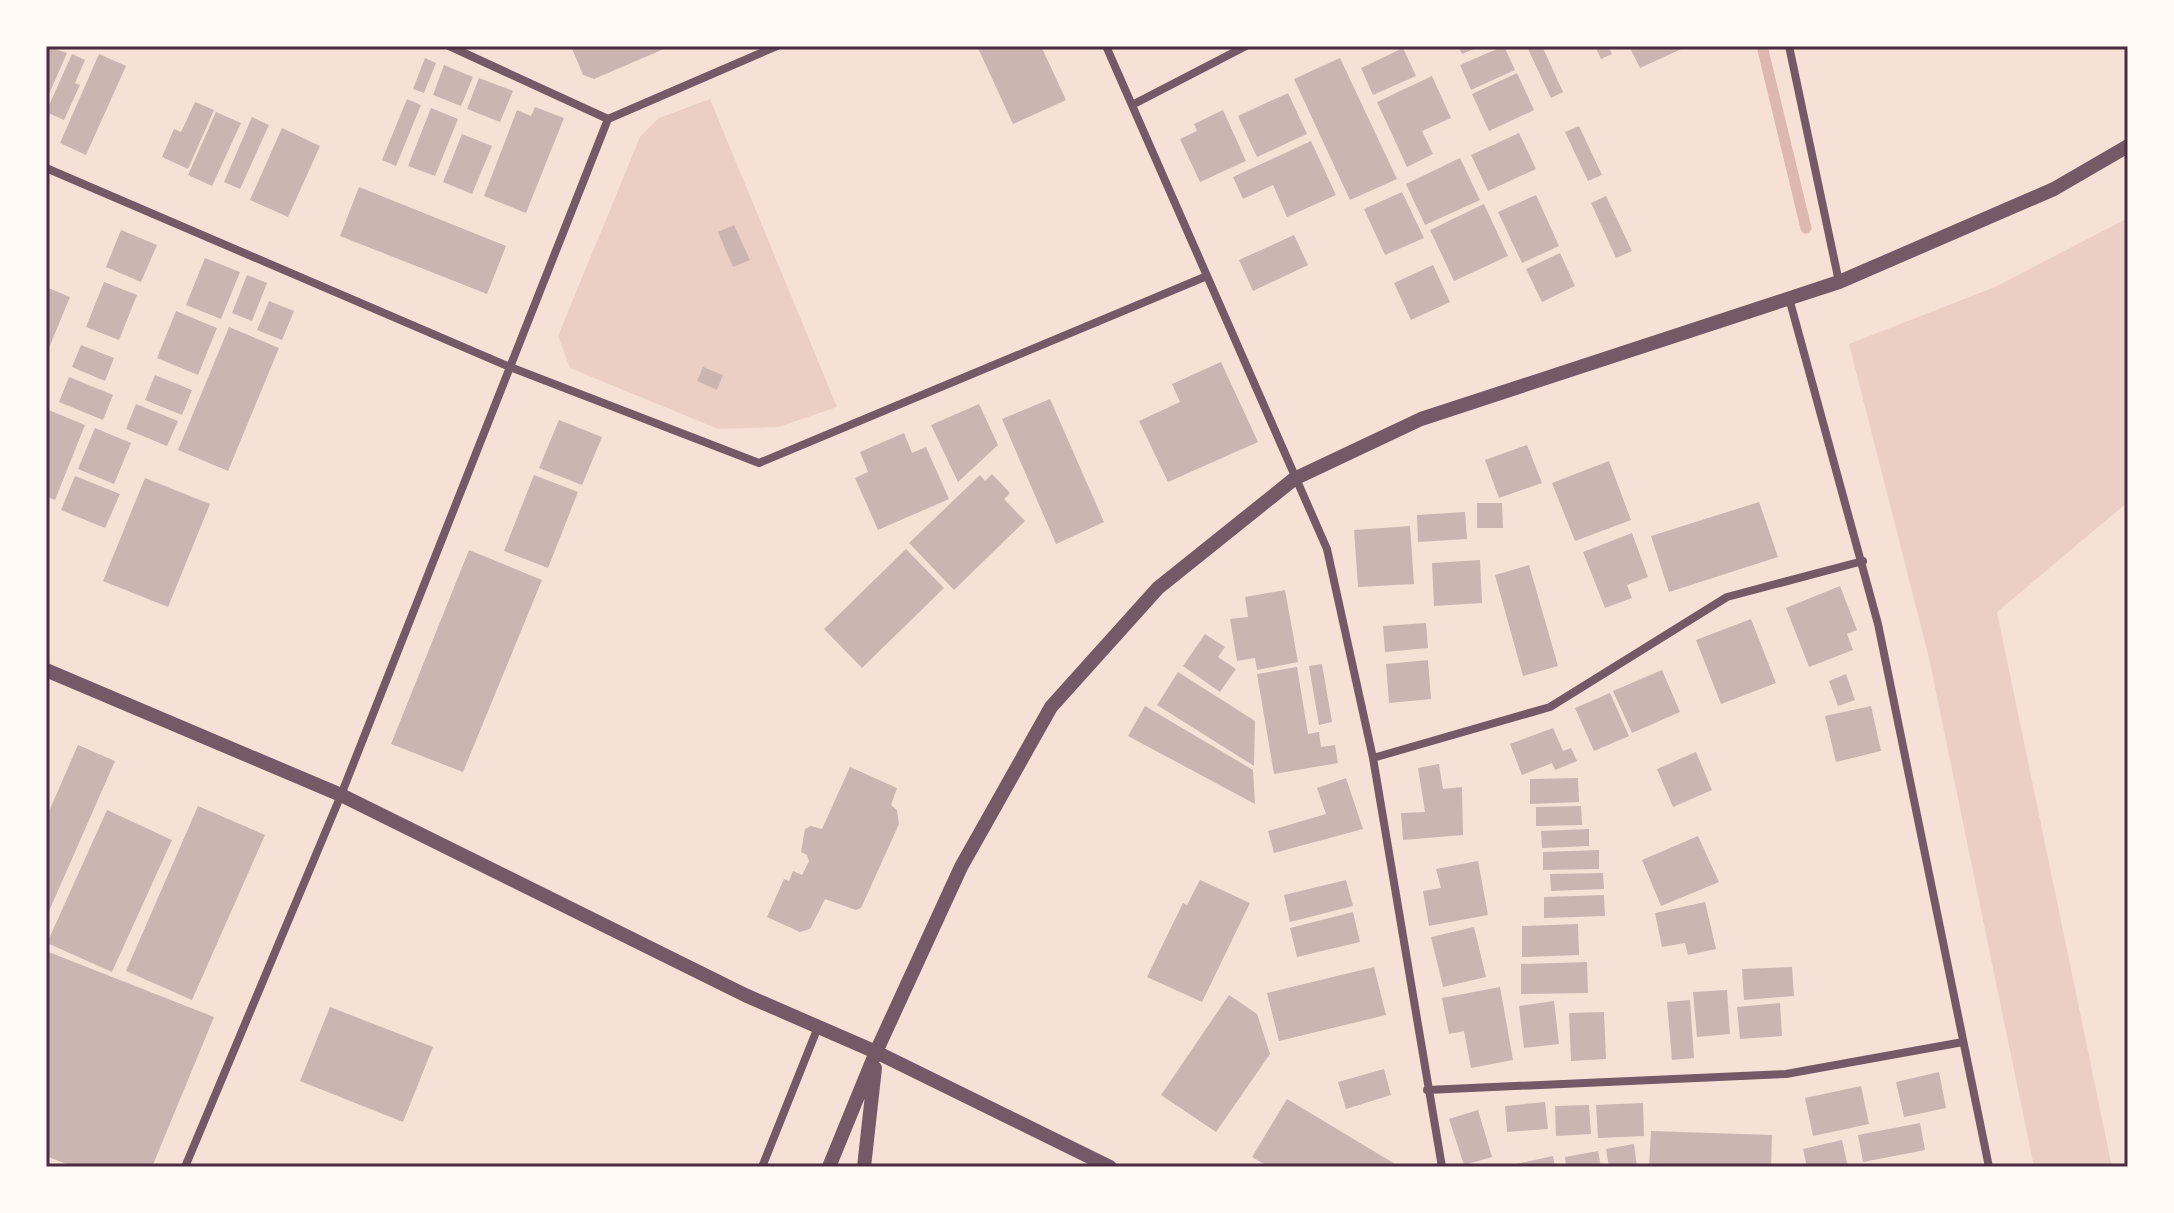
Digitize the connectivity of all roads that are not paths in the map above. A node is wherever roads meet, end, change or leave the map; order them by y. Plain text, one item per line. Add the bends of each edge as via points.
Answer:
1 (449, 46) edge
2 (777, 46) edge
3 (1106, 46) edge
4 (1246, 46) edge
5 (1789, 46) edge
6 (1134, 104) junction
7 (608, 119) junction
8 (2128, 146) edge
9 (46, 168) edge
10 (1207, 276) junction
11 (1839, 282) junction
12 (1789, 298) junction
13 (510, 367) junction
14 (1294, 479) junction
15 (1863, 561) junction
16 (46, 670) edge
17 (1373, 758) junction
18 (341, 795) junction
19 (818, 1027) junction
20 (1963, 1042) junction
21 (876, 1052) junction
22 (1427, 1090) junction
23 (185, 1167) edge
24 (762, 1167) edge
25 (829, 1167) edge
26 (864, 1167) edge
27 (1110, 1167) edge
28 (1442, 1167) edge
29 (1989, 1167) edge

1 - 7 street
2 - 7 street
3 - 6 street
4 - 6 street
5 - 11 street
6 - 10 street
7 - 13 street
8 - 11 street via 2054,189
9 - 13 street
10 - 13 street via 759,463
10 - 14 street
11 - 12 street
12 - 14 street via 1421,419
12 - 15 street
13 - 18 street
14 - 17 street via 1327,549
14 - 21 street via 1158,588 1051,707 961,867
15 - 17 street via 1727,597 1550,707
15 - 20 street
16 - 18 street
17 - 22 street
18 - 19 street
18 - 23 street
19 - 21 street
19 - 24 street
20 - 22 street via 1786,1074
20 - 29 street
21 - 25 street
21 - 26 street
21 - 27 street
22 - 28 street

